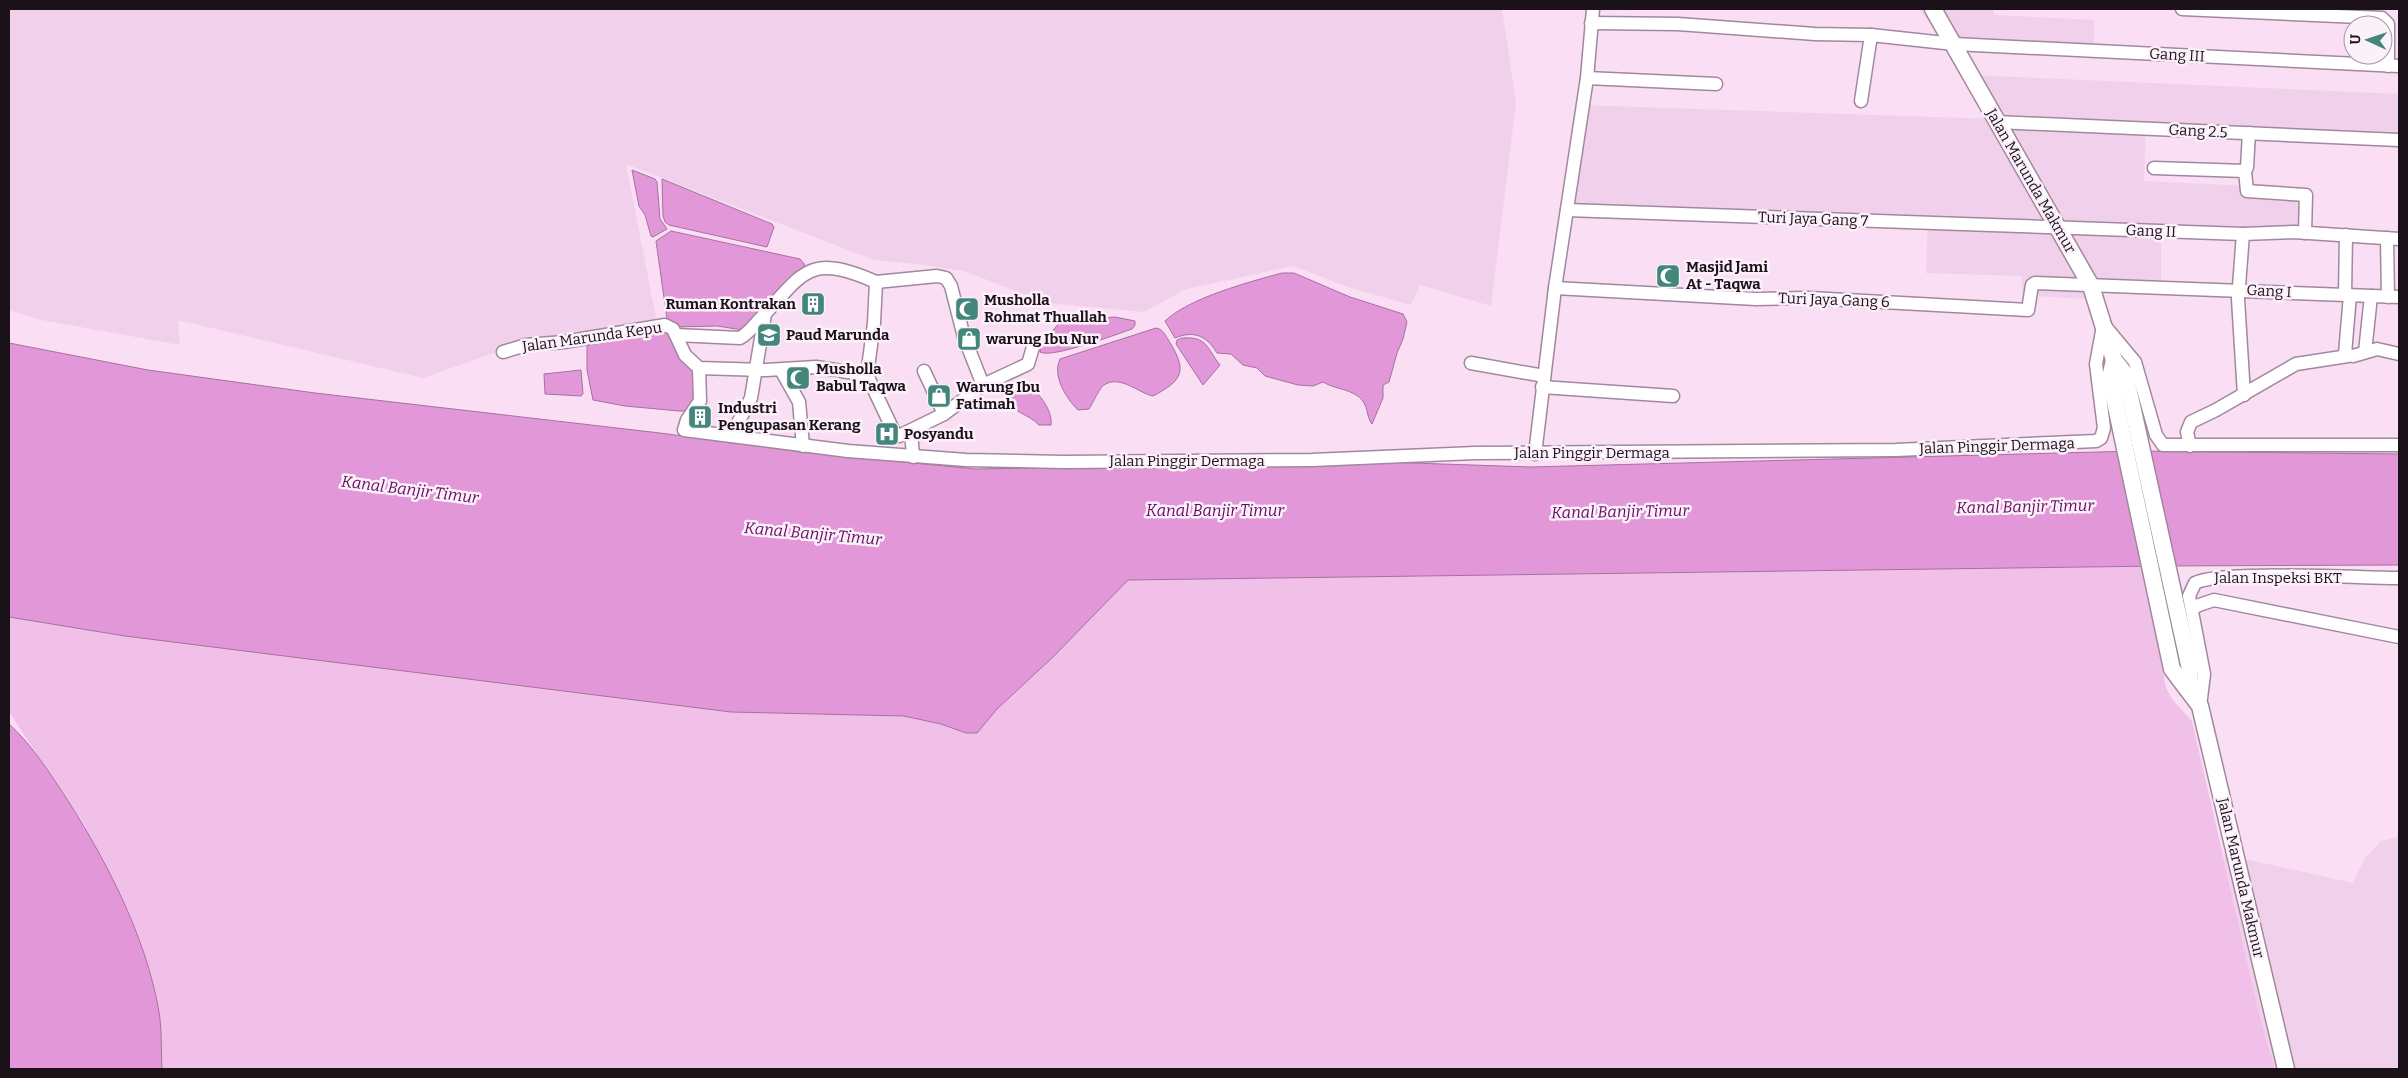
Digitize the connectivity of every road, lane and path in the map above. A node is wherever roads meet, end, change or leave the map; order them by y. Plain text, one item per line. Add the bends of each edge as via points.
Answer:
1 (1593, 9) edge
2 (1934, 9) edge
3 (2182, 9) edge
4 (1591, 23) junction
5 (1871, 35) junction
6 (1954, 44) junction
7 (2394, 66) edge
8 (1587, 78) junction
9 (1716, 84) dead end
10 (1861, 102) dead end
11 (1997, 122) junction
12 (2249, 133) junction
13 (2399, 140) edge
14 (2154, 168) dead end
15 (2244, 170) junction
16 (1567, 210) junction
17 (2058, 227) junction
18 (2305, 233) junction
19 (2243, 234) junction
20 (2346, 235) junction
21 (2393, 238) edge
22 (876, 282) junction
23 (2091, 286) junction
24 (1555, 288) junction
25 (2239, 290) junction
26 (2347, 295) junction
27 (2370, 296) junction
28 (2393, 297) edge
29 (765, 314) junction
30 (2104, 324) junction
31 (676, 335) junction
32 (1033, 347) dead end
33 (503, 352) dead end
34 (2365, 352) junction
35 (2399, 354) edge
36 (2348, 356) junction
37 (2114, 360) junction
38 (1471, 363) dead end
39 (699, 368) junction
40 (757, 370) junction
41 (781, 370) junction
42 (924, 371) dead end
43 (867, 375) junction
44 (1543, 381) junction
45 (983, 384) junction
46 (2244, 395) junction
47 (1673, 396) dead end
48 (944, 414) junction
49 (911, 431) junction
50 (731, 436) junction
51 (2399, 445) edge
52 (803, 446) junction
53 (2190, 446) junction
54 (1535, 454) junction
55 (913, 456) junction
56 (2399, 578) edge
57 (2192, 610) junction
58 (2399, 638) edge
59 (2189, 690) junction
60 (2200, 706) junction
61 (2286, 1069) edge

1 - 4 street
2 - 6 main road, Jalan Marunda Makmur
3 - 7 street via 2382,18 2388,24
4 - 5 street, Gang III via 1678,24
4 - 8 street
5 - 6 street, Gang III
5 - 10 street
6 - 7 street, Gang III
6 - 11 main road, Jalan Marunda Makmur
8 - 9 street
8 - 16 street
11 - 12 street, Gang 2.5
11 - 17 main road, Jalan Marunda Makmur
12 - 13 street, Gang 2.5
12 - 15 street via 2247,167
14 - 15 street
15 - 18 street via 2246,191 2306,195
16 - 17 street, Turi Jaya Gang 7
16 - 24 street
17 - 19 street, Gang II
17 - 23 main road, Jalan Marunda Makmur
18 - 19 street, Gang II
18 - 20 street, Gang II
19 - 25 street
20 - 21 street, Gang II
20 - 26 street
21 - 28 street, Gang I
22 - 29 street via 843,270 813,268 791,284
22 - 43 street
22 - 45 street via 946,278
23 - 24 street, Turi Jaya Gang 6 via 2033,284 2028,310
23 - 25 street, Gang I
23 - 30 main road, Jalan Marunda Makmur
24 - 44 street
25 - 26 street, Gang I
25 - 46 street
26 - 27 street, Gang I
26 - 36 street via 2344,350
27 - 28 street, Gang I
27 - 34 street
29 - 31 street via 740,338
29 - 40 street
30 - 37 main road, Jalan Marunda Makmur
30 - 53 street via 2135,362 2159,440 2164,445
30 - 54 street, Jalan Pinggir Dermaga via 2096,364 2104,428 2101,438 2092,442 1896,450
31 - 33 street, Jalan Marunda Kepu via 665,325 526,345
31 - 39 street, Jalan Marunda Kepu via 685,355
32 - 45 street via 1028,364
34 - 35 street via 2377,349
34 - 36 street
36 - 46 street via 2296,364
37 - 59 main road, Jalan Marunda Makmur via 2125,374 2140,436 2190,669
37 - 59 main road, Jalan Marunda Makmur via 2110,378 2172,669
38 - 44 street
39 - 40 street
39 - 50 street, Jalan Pinggir Dermaga via 700,401 686,420 684,430
40 - 41 street
40 - 50 street via 750,402
41 - 43 street via 816,367
41 - 52 street via 798,402
42 - 48 street
43 - 49 street via 894,432 900,436
44 - 47 street
44 - 54 street
45 - 48 street
46 - 53 street via 2191,422 2187,432
48 - 49 street
49 - 55 street
50 - 52 street, Jalan Pinggir Dermaga
51 - 53 street
52 - 55 street, Jalan Pinggir Dermaga
54 - 55 street, Jalan Pinggir Dermaga via 1258,460 966,460
56 - 57 street, Jalan Inspeksi BKT via 2251,576 2201,579 2191,588
57 - 58 street via 2210,601 2222,601
57 - 60 street, Jalan Inspeksi BKT via 2204,674
59 - 60 main road, Jalan Marunda Makmur
60 - 61 main road, Jalan Marunda Makmur

